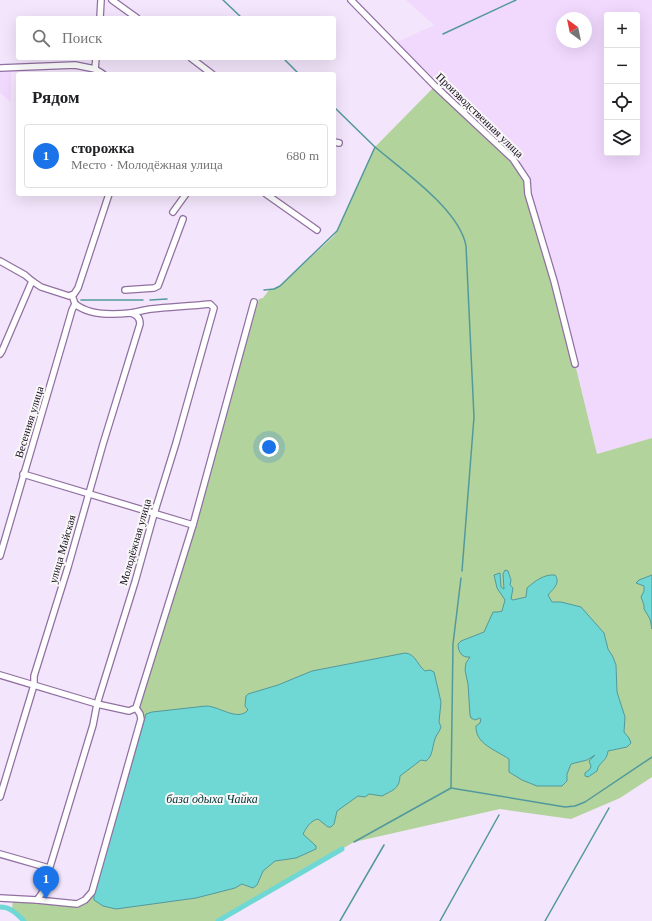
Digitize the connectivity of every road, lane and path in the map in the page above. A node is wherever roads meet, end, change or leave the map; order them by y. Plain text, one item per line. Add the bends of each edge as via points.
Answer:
1 (101, 0) edge
2 (112, 0) edge
3 (351, 0) edge
4 (100, 16) edge
5 (134, 16) edge
6 (96, 60) edge
7 (194, 60) edge
8 (0, 68) edge
9 (95, 69) junction
10 (100, 72) edge
11 (209, 72) edge
12 (108, 196) edge
13 (185, 196) edge
14 (269, 196) edge
15 (173, 212) dead end
16 (183, 219) dead end
17 (317, 230) dead end
18 (0, 260) edge
19 (32, 282) junction
20 (125, 290) dead end
21 (72, 295) junction
22 (254, 302) dead end
23 (76, 304) junction
24 (130, 313) junction
25 (0, 354) edge
26 (575, 364) dead end
27 (23, 474) junction
28 (89, 494) junction
29 (154, 514) junction
30 (193, 525) junction
31 (0, 556) edge
32 (0, 675) edge
33 (34, 685) junction
34 (97, 704) junction
35 (136, 708) junction
36 (0, 796) edge
37 (0, 854) edge
38 (49, 868) junction
39 (0, 898) edge
40 (37, 900) junction

1 - 4 street
2 - 5 street
3 - 26 street, Производственная улица via 522,170 527,180 528,194
6 - 9 street
7 - 11 street
8 - 9 street via 75,65
9 - 10 street
12 - 21 street via 78,288
13 - 15 street
14 - 17 street
16 - 20 street via 158,286
18 - 19 street
19 - 21 street via 67,296
19 - 25 street
21 - 23 street
22 - 30 street
23 - 24 street, Молодёжная улица via 80,308 100,313
23 - 27 street, Весенняя улица
24 - 28 street, улица Майская via 137,316 140,324
24 - 29 street, Молодёжная улица via 210,304 214,308
27 - 28 street
27 - 31 street, Весенняя улица
28 - 29 street
28 - 33 street, улица Майская via 34,676
29 - 30 street
29 - 34 street, Молодёжная улица
30 - 35 street
32 - 33 street
33 - 34 street
33 - 36 street, улица Майская
34 - 35 street via 129,711
34 - 38 street, Молодёжная улица via 93,725
35 - 40 street via 141,719 92,892 77,904
37 - 38 street
38 - 40 street, Молодёжная улица via 42,893
39 - 40 street

